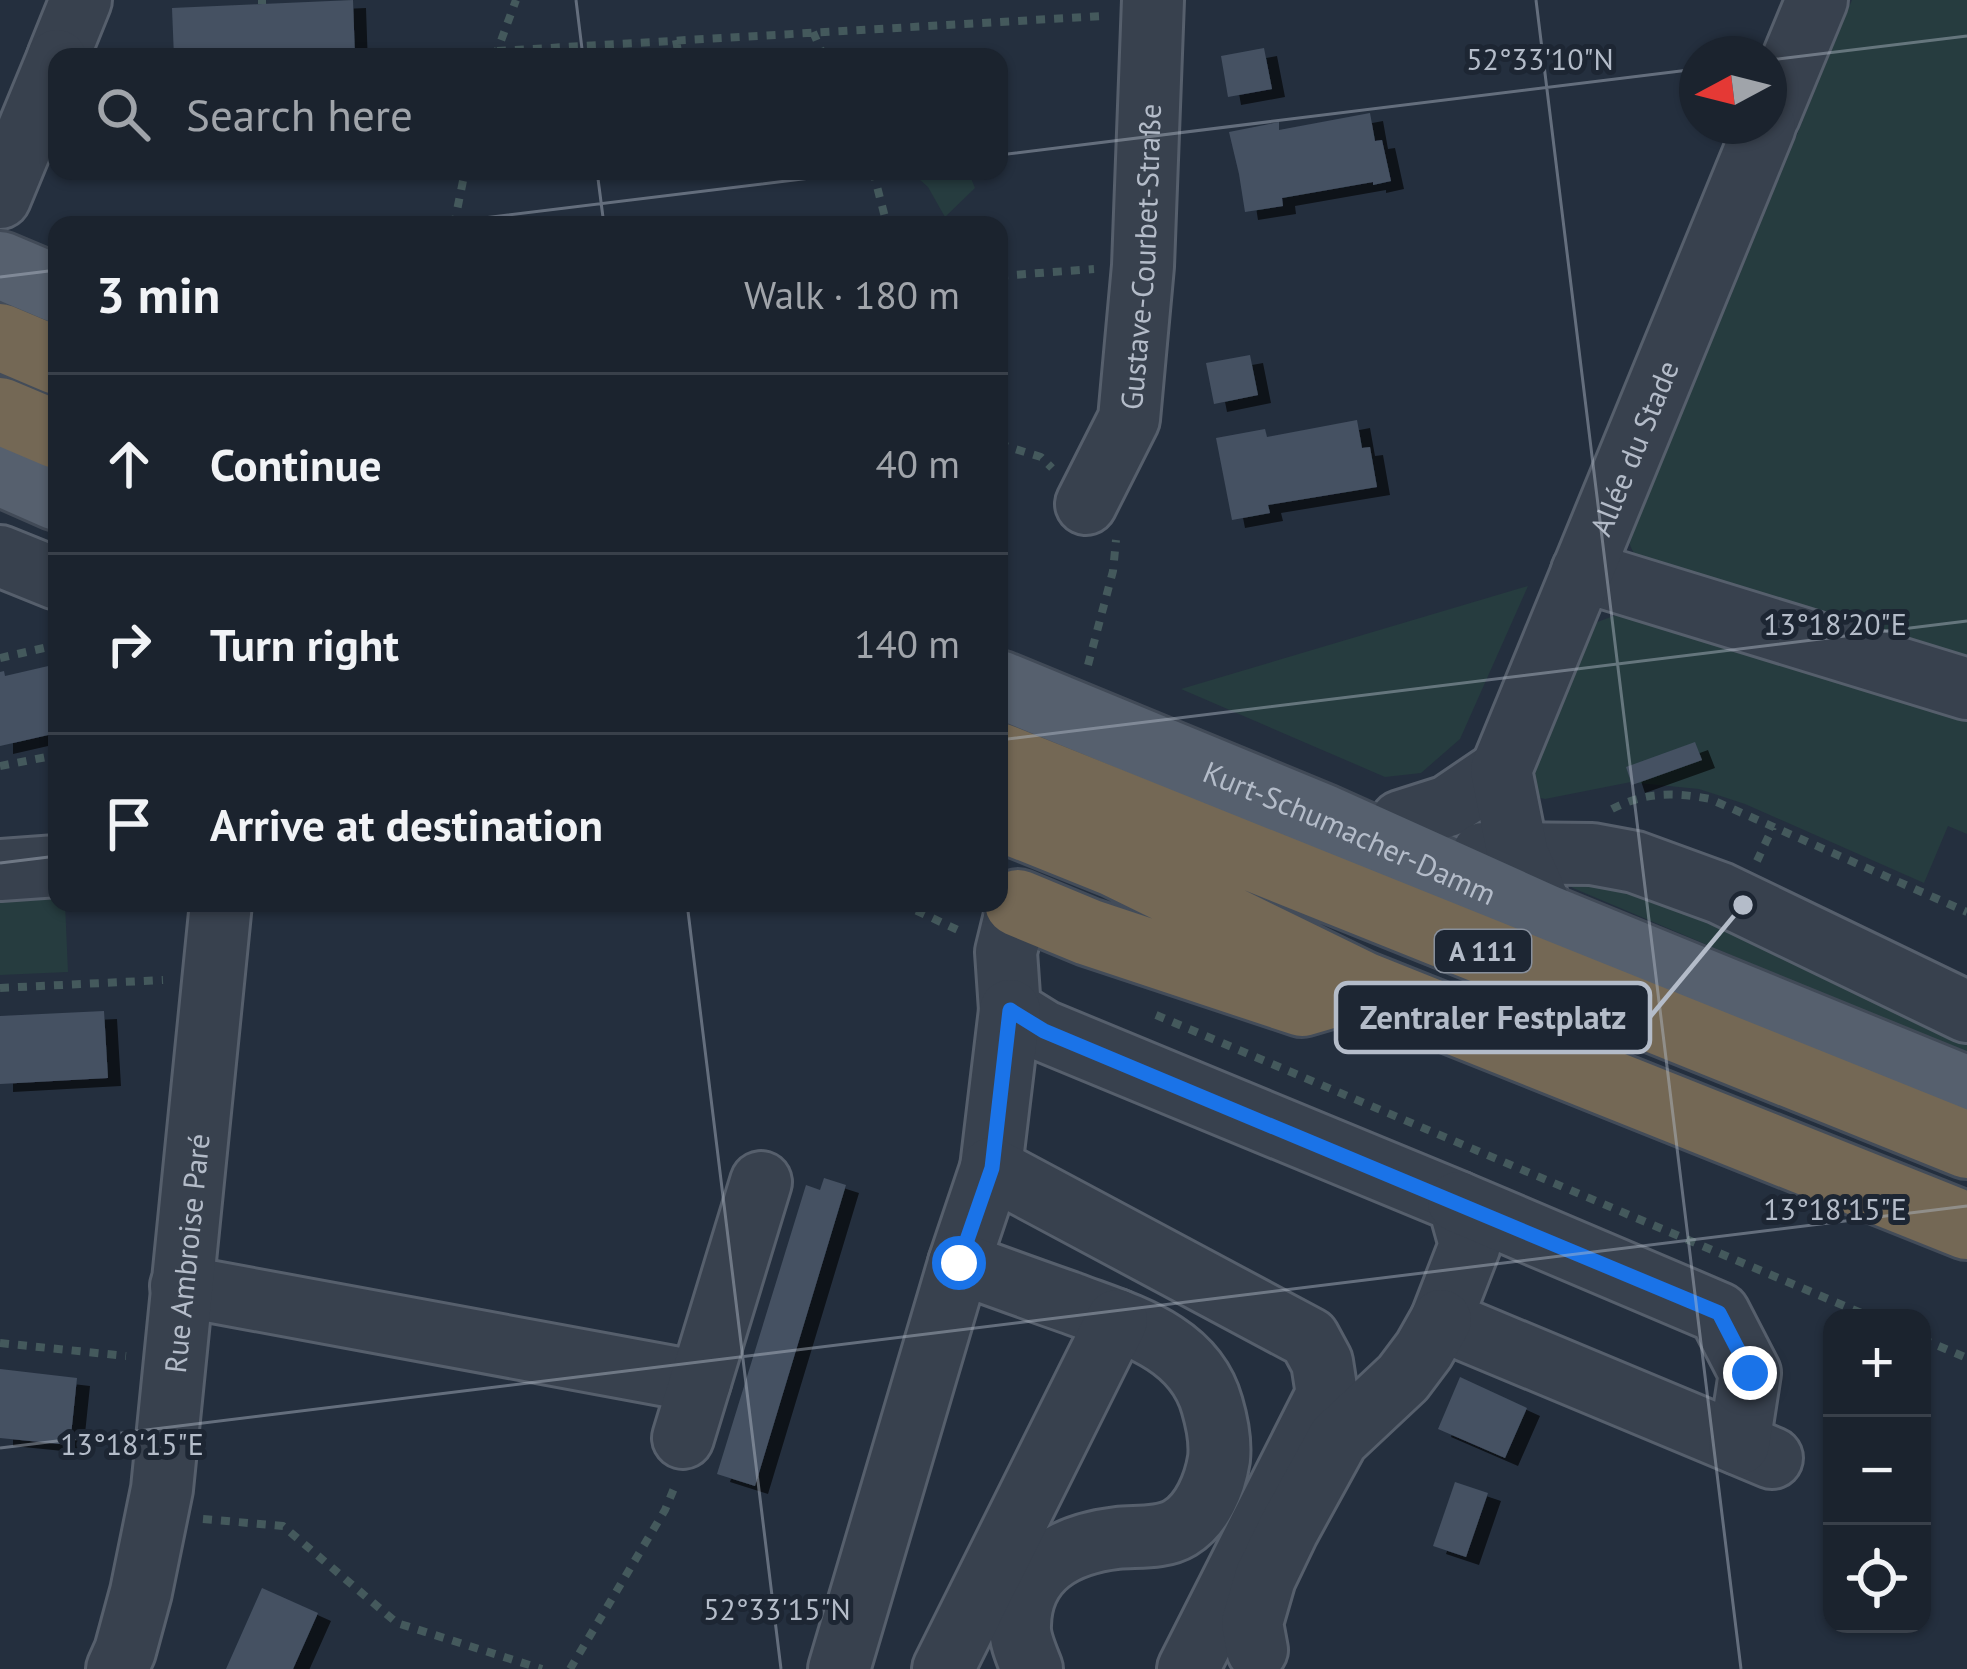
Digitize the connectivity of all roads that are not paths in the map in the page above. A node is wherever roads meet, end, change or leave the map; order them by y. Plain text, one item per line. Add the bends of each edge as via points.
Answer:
1 (81, 0) edge
2 (1817, 0) edge
3 (1153, 6) edge
4 (62, 48) edge
5 (1787, 72) edge
6 (48, 82) edge
7 (1758, 144) edge
8 (0, 198) edge
9 (0, 265) edge
10 (48, 285) edge
11 (0, 337) edge
12 (48, 357) edge
13 (0, 411) edge
14 (48, 430) edge
15 (0, 472) edge
16 (48, 493) edge
17 (1086, 504) dead end
18 (0, 556) edge
19 (1582, 571) junction
20 (48, 575) edge
21 (1008, 688) edge
22 (1967, 689) edge
23 (1008, 760) edge
24 (1501, 770) junction
25 (1324, 818) junction
26 (1008, 821) edge
27 (1401, 821) junction
28 (1518, 855) junction
29 (48, 867) edge
30 (0, 870) edge
31 (1009, 899) edge
32 (220, 912) edge
33 (1546, 918) junction
34 (1363, 986) junction
35 (1010, 1010) junction
36 (1967, 1012) edge
37 (1967, 1090) edge
38 (1967, 1144) edge
39 (992, 1168) junction
40 (761, 1182) dead end
41 (1458, 1202) junction
42 (1967, 1226) edge
43 (959, 1263) junction
44 (181, 1286) junction
45 (1442, 1319) junction
46 (1117, 1320) junction
47 (1257, 1650) dead end
48 (117, 1669) edge
49 (838, 1669) edge
50 (944, 1669) edge
51 (1032, 1669) edge
52 (1188, 1669) edge

1 - 4 street
2 - 5 street
3 - 17 street, Gustave-Courbet-Straße via 1129,419
6 - 8 street
7 - 19 street, Allée du Stade
9 - 10 main road
11 - 12 highway
13 - 14 highway
15 - 16 main road
18 - 20 street
19 - 22 street
19 - 24 street, Allée du Stade
21 - 25 main road, Kurt-Schumacher-Damm
23 - 38 highway, A 111
24 - 27 street via 1448,806
24 - 28 street
25 - 27 street via 1368,809
25 - 33 main road, Kurt-Schumacher-Damm
26 - 34 highway, A 111 via 1114,863
27 - 28 street via 1463,849
28 - 33 street
28 - 36 street via 1636,862 1720,893
29 - 30 street
31 - 34 highway via 1302,1003
31 - 35 street
32 - 44 street, Rue Ambroise Paré
33 - 37 main road, Kurt-Schumacher-Damm
34 - 42 highway, A 111
35 - 39 street
35 - 41 street
39 - 43 street
39 - 52 street via 1309,1337 1322,1362 1327,1394
40 - 44 street via 691,1410
41 - 45 street via 1470,1245
41 - 45 street via 1719,1313 1750,1373 1755,1451
43 - 46 street
43 - 49 street
44 - 48 street, Rue Ambroise Paré via 162,1489
45 - 47 street via 1403,1378 1338,1439 1265,1578 1252,1623
46 - 50 street
46 - 51 street via 1160,1338 1199,1377 1217,1420 1216,1477 1179,1529 1082,1544 1051,1558 1027,1590 1019,1628

